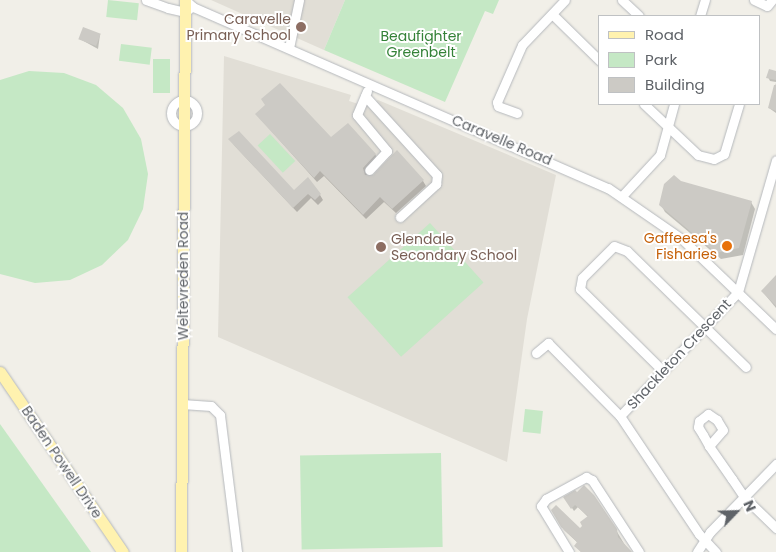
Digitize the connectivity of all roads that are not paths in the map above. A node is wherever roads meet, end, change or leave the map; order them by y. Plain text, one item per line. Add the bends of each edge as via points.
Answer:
1 (146, 0) edge
2 (299, 0) edge
3 (565, 0) edge
4 (622, 0) edge
5 (705, 0) edge
6 (754, 0) edge
7 (772, 0) edge
8 (187, 5) edge
9 (552, 14) junction
10 (638, 15) edge
11 (700, 15) edge
12 (289, 48) junction
13 (598, 58) edge
14 (370, 83) junction
15 (365, 96) junction
16 (645, 105) edge
17 (674, 105) edge
18 (739, 105) edge
19 (517, 113) dead end
20 (668, 127) junction
21 (776, 160) edge
22 (369, 170) dead end
23 (622, 196) junction
24 (400, 217) dead end
25 (738, 292) junction
26 (705, 327) junction
27 (776, 329) edge
28 (536, 353) dead end
29 (746, 367) dead end
30 (663, 371) junction
31 (0, 372) edge
32 (182, 404) junction
33 (620, 416) junction
34 (710, 446) dead end
35 (776, 464) edge
36 (744, 497) junction
37 (776, 528) edge
38 (704, 540) junction
39 (124, 552) edge
40 (181, 552) edge
41 (237, 552) edge
42 (568, 552) edge
43 (640, 552) edge
44 (697, 552) edge
45 (716, 552) edge

1 - 8 street, Caravelle Road
2 - 12 street
3 - 9 street
4 - 10 street
5 - 11 street
6 - 7 street via 764,6
8 - 12 street, Caravelle Road
8 - 32 main road, Weltevreden Road via 183,99
9 - 13 street
9 - 19 street via 522,45 497,102 498,106
12 - 14 street, Caravelle Road
14 - 15 street
14 - 23 street, Caravelle Road via 574,171
15 - 22 street via 359,104 358,117 387,151
15 - 24 street via 437,175 436,184
16 - 20 street
17 - 20 street
18 - 20 street via 720,158 698,155
20 - 23 street via 658,159
21 - 25 street
23 - 25 street, Caravelle Road via 682,239
25 - 26 street, Shackleton Crescent
25 - 27 street, Caravelle Road
26 - 29 street
26 - 30 street, Shackleton Crescent
26 - 30 street via 623,248 614,246 601,257 581,280 582,292
28 - 33 street via 548,343
30 - 33 street, Shackleton Crescent
31 - 39 main road, Baden Powell Drive
32 - 40 main road, Weltevreden Road
32 - 41 street via 211,406 220,415
33 - 38 street, Shackleton Crescent
34 - 36 street
35 - 36 street
36 - 37 street
36 - 38 street
38 - 44 street
38 - 45 street, Shackleton Crescent
42 - 43 street via 542,506 546,499 586,477 592,480

